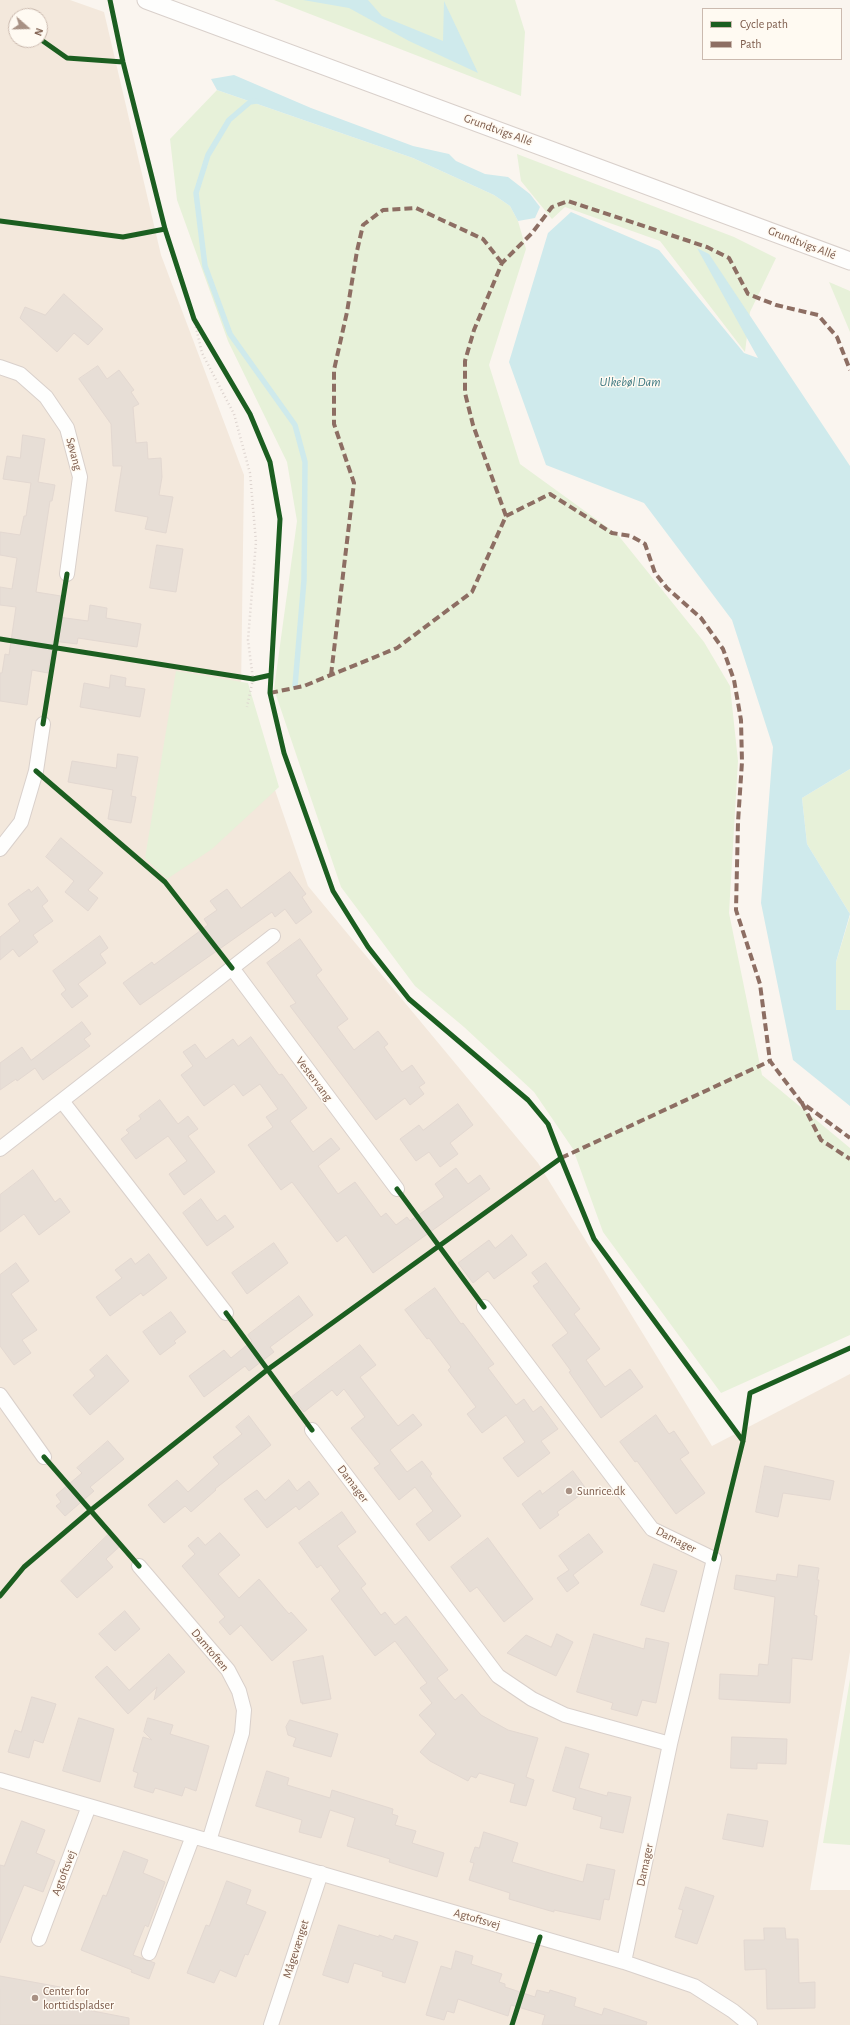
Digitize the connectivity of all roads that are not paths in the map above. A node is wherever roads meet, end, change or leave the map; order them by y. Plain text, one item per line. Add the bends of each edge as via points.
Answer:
1 (146, 0) edge
2 (850, 261) edge
3 (0, 366) edge
4 (67, 574) dead end
5 (44, 724) dead end
6 (0, 849) edge
7 (273, 936) dead end
8 (232, 968) junction
9 (62, 1101) junction
10 (0, 1149) edge
11 (397, 1189) dead end
12 (484, 1307) dead end
13 (226, 1314) dead end
14 (0, 1396) edge
15 (312, 1430) dead end
16 (44, 1457) dead end
17 (139, 1566) dead end
18 (670, 1744) junction
19 (0, 1780) edge
20 (89, 1806) junction
21 (193, 1836) junction
22 (209, 1841) junction
23 (321, 1873) junction
24 (39, 1939) dead end
25 (149, 1953) dead end
26 (624, 1962) junction
27 (271, 2025) edge
28 (750, 2025) edge

1 - 2 street, Grundtvigs Allé
3 - 4 street, Søvang via 20,374 46,397 67,428 80,477
5 - 6 street via 36,771 21,822
7 - 8 street
8 - 9 street
8 - 11 street, Vestervang
9 - 10 street
9 - 13 street
12 - 18 street, Damager via 652,1529 668,1539 714,1559
14 - 16 street
15 - 18 street, Damager via 498,1676 532,1700 565,1715
17 - 22 street, Damtoften via 228,1670 239,1691 244,1710 242,1733
18 - 26 street, Damager
19 - 20 street, Agtoftsvej
20 - 21 street, Agtoftsvej
20 - 24 street, Agtoftsvej
21 - 22 street, Agtoftsvej
21 - 25 street
22 - 23 street, Agtoftsvej
23 - 26 street, Agtoftsvej
23 - 27 street, Mågevænget
26 - 28 street, Agtoftsvej via 694,1986

